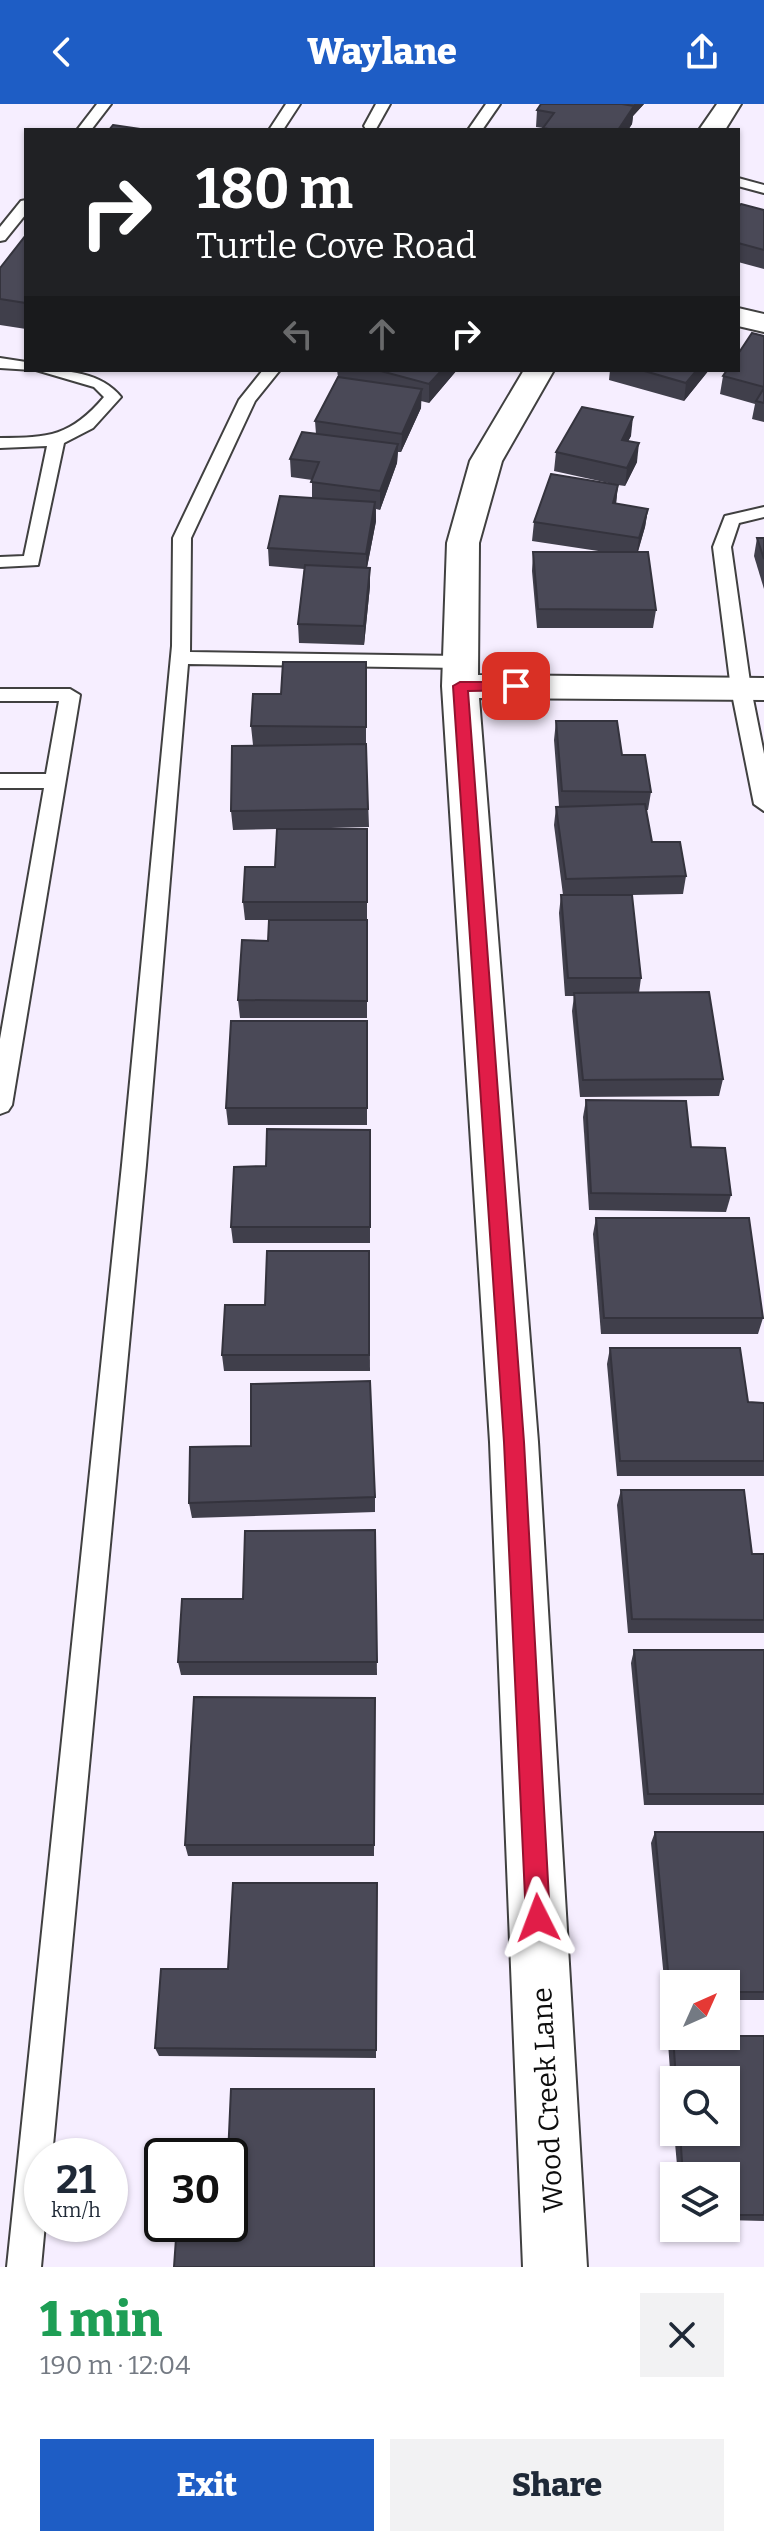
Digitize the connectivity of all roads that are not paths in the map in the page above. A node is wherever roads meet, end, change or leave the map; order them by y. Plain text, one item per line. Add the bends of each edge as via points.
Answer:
1 (104, 104) edge
2 (293, 104) edge
3 (383, 104) edge
4 (493, 104) edge
5 (729, 104) edge
6 (371, 126) dead end
7 (86, 128) edge
8 (277, 128) edge
9 (476, 128) edge
10 (713, 128) edge
11 (740, 183) edge
12 (764, 189) edge
13 (24, 207) edge
14 (0, 237) edge
15 (740, 317) edge
16 (764, 323) edge
17 (0, 363) edge
18 (24, 367) edge
19 (52, 372) edge
20 (270, 372) edge
21 (538, 372) edge
22 (0, 443) edge
23 (56, 443) junction
24 (764, 512) edge
25 (0, 562) edge
26 (180, 658) junction
27 (461, 674) junction
28 (753, 689) edge
29 (0, 695) edge
30 (0, 781) edge
31 (55, 781) junction
32 (764, 804) edge
33 (0, 1105) edge
34 (24, 2267) edge
35 (555, 2267) edge

1 - 7 lane
2 - 8 lane
3 - 6 lane
4 - 9 lane
5 - 10 street
11 - 12 lane
13 - 14 lane
15 - 16 street
17 - 18 lane
19 - 23 lane via 100,384 113,397 95,420
20 - 26 lane via 247,400 182,538
21 - 27 street, Wood Creek Lane via 486,461 463,543
22 - 23 lane
23 - 25 lane via 32,561
24 - 28 lane via 731,520 722,547
26 - 27 lane
26 - 34 lane
27 - 28 street
27 - 35 street, Wood Creek Lane via 514,1442
28 - 32 lane
29 - 31 lane via 70,695
30 - 31 lane
31 - 33 lane

